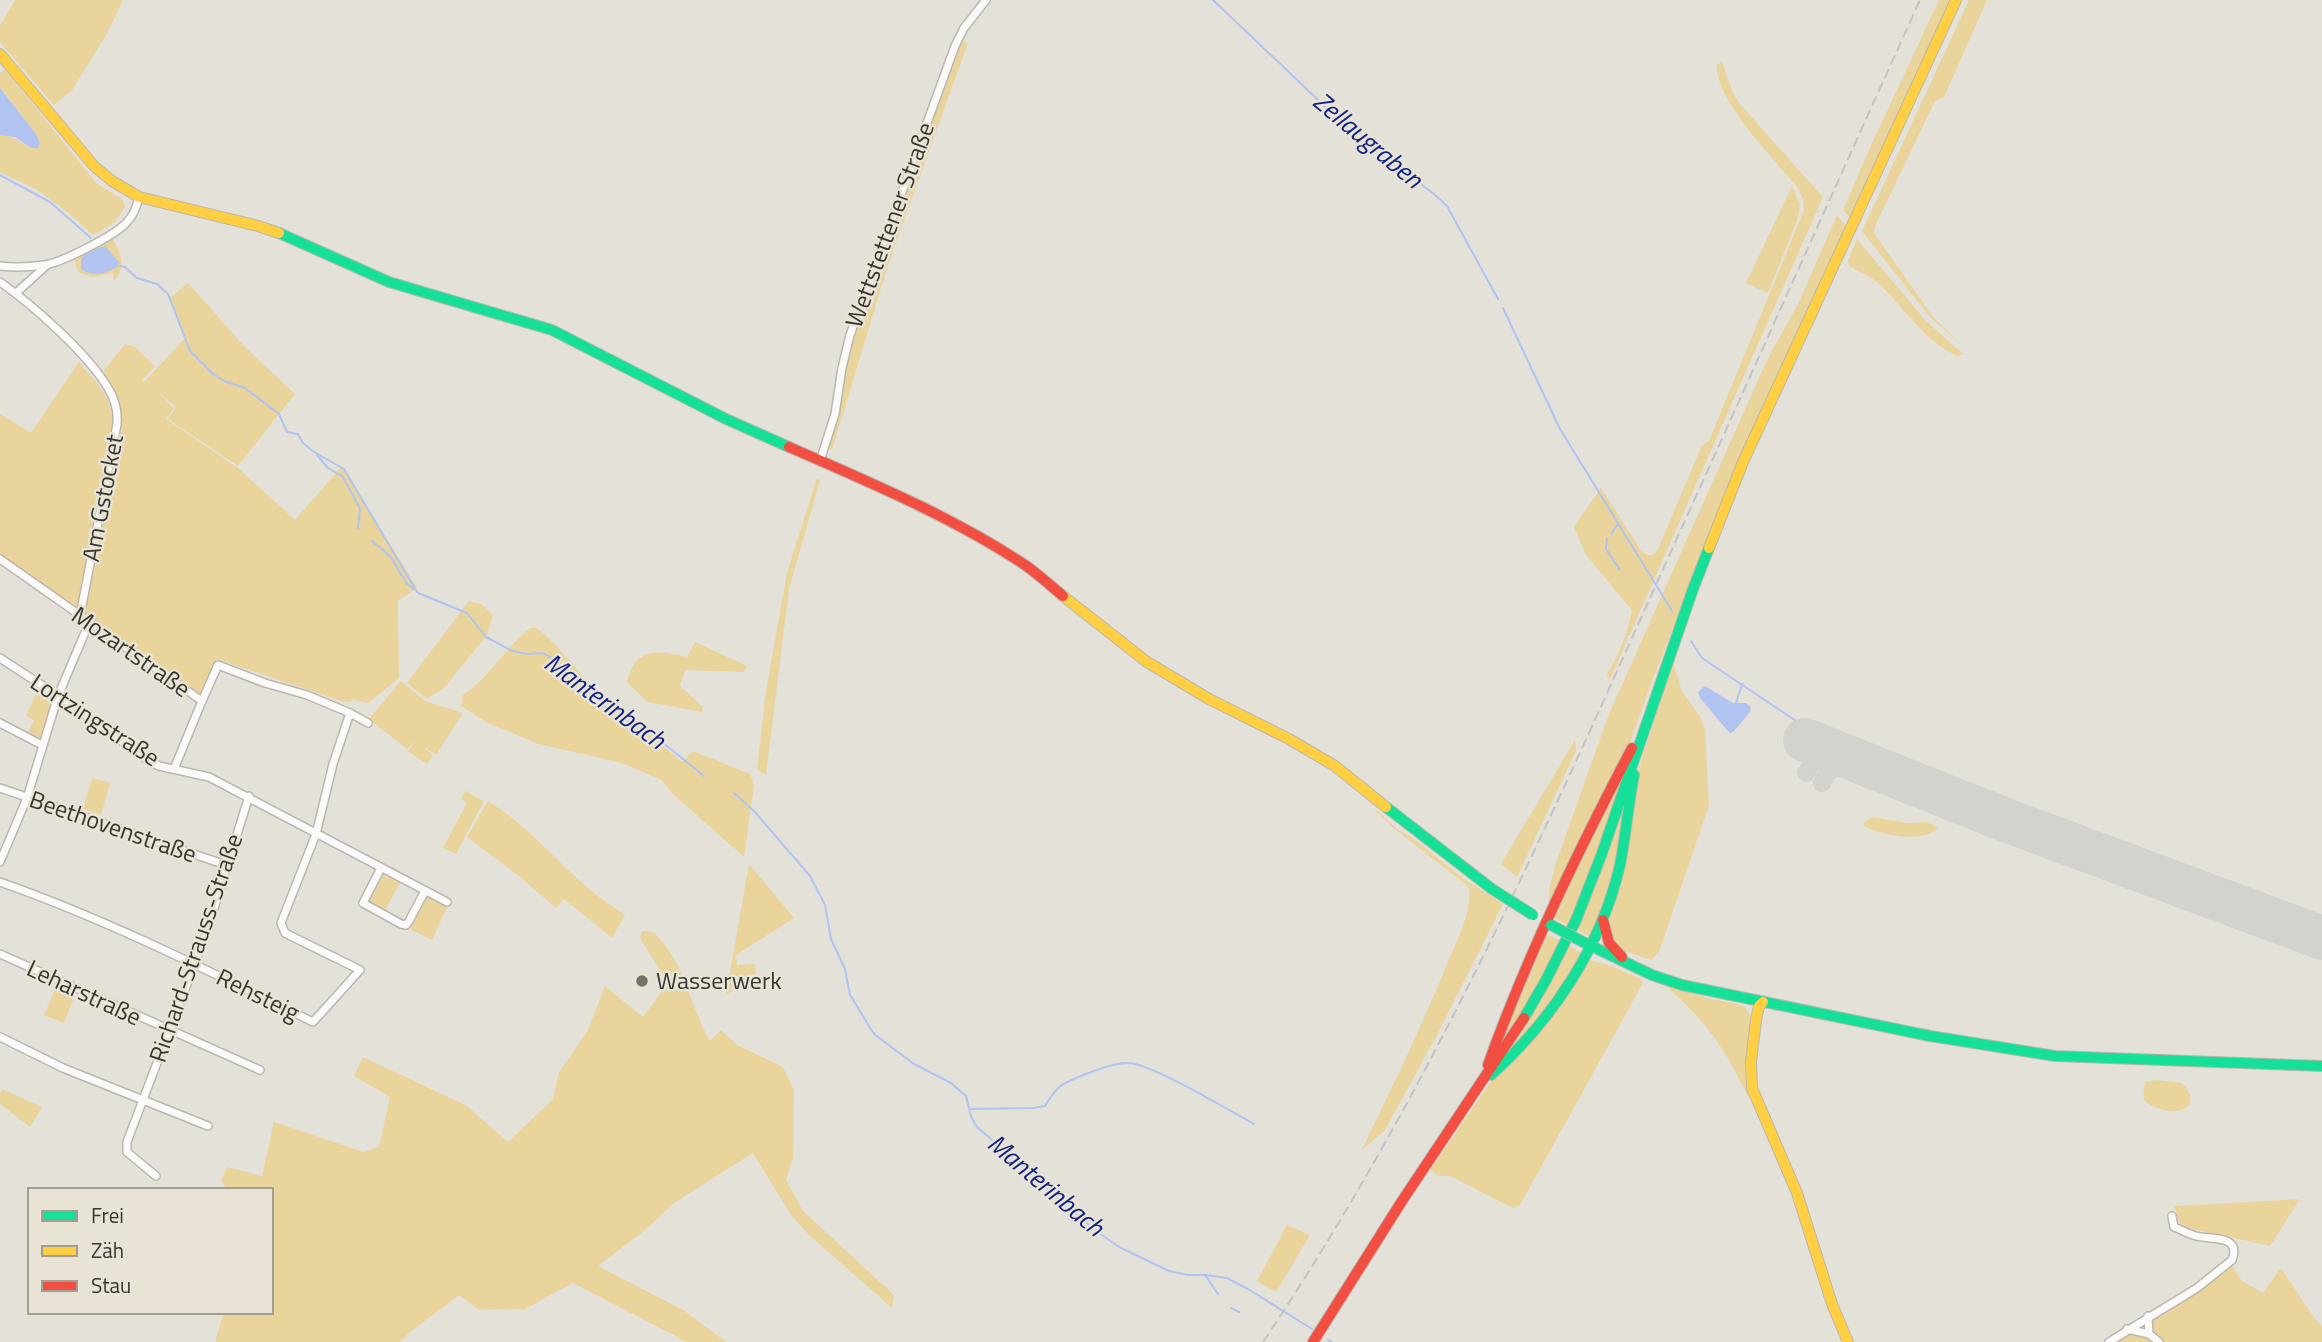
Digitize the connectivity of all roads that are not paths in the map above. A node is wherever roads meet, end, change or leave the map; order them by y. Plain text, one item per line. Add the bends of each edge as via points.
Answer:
1 (986, 0) edge
2 (1956, 0) edge
3 (0, 54) edge
4 (139, 197) junction
5 (47, 265) junction
6 (0, 266) edge
7 (0, 282) edge
8 (13, 291) junction
9 (0, 292) edge
10 (820, 461) junction
11 (0, 559) edge
12 (80, 616) junction
13 (89, 623) junction
14 (0, 658) edge
15 (1657, 690) junction
16 (58, 696) junction
17 (202, 701) junction
18 (350, 713) junction
19 (0, 723) edge
20 (368, 723) dead end
21 (1646, 725) junction
22 (42, 745) junction
23 (174, 769) junction
24 (0, 788) edge
25 (249, 796) junction
26 (27, 798) junction
27 (316, 834) junction
28 (0, 862) edge
29 (226, 865) junction
30 (381, 868) junction
31 (0, 882) edge
32 (425, 891) junction
33 (447, 902) dead end
34 (1603, 920) junction
35 (1548, 924) junction
36 (1588, 945) junction
37 (0, 954) edge
38 (194, 964) junction
39 (1630, 965) junction
40 (1716, 993) junction
41 (1763, 1002) junction
42 (1779, 1005) junction
43 (1760, 1017) junction
44 (169, 1031) junction
45 (0, 1037) edge
46 (2322, 1066) edge
47 (260, 1070) dead end
48 (1482, 1082) junction
49 (1476, 1091) junction
50 (141, 1099) junction
51 (208, 1126) dead end
52 (156, 1176) dead end
53 (2172, 1216) dead end
54 (2148, 1316) junction
55 (2127, 1329) junction
56 (2149, 1334) junction
57 (1313, 1342) edge
58 (1849, 1342) edge
59 (2109, 1342) edge
60 (2159, 1342) edge

1 - 10 street, Wettstettener Straße via 955,46 850,335 835,414
2 - 15 main road via 1743,462
3 - 4 main road via 93,166
4 - 5 street via 125,225
4 - 10 main road via 258,226 389,282 552,330 726,419
5 - 6 street
5 - 8 street
7 - 8 street, Am Gstocket
8 - 9 street
8 - 12 street, Am Gstocket via 91,366 116,406 117,424
10 - 35 main road, bridge via 1007,552 1147,662 1335,766 1492,889
11 - 12 street, Mozartstraße
12 - 13 street, Mozartstraße
13 - 16 street
13 - 17 street, Mozartstraße
14 - 16 street, Lortzingstraße
15 - 21 main road
15 - 35 main road
16 - 22 street
16 - 23 street, Lortzingstraße via 149,761
17 - 18 street via 218,665
17 - 23 street, Mozartstraße
18 - 20 street
18 - 27 street
19 - 22 street
21 - 34 main road via 1618,873
21 - 48 main road via 1576,920 1539,992
22 - 26 street
23 - 25 street, Lortzingstraße via 209,777
24 - 26 street, Beethovenstraße
25 - 27 street, Lortzingstraße
25 - 29 street, Richard-Strauss-Straße
26 - 28 street
26 - 29 street, Beethovenstraße
27 - 30 street, Lortzingstraße
27 - 38 street, Rehsteig via 281,923 285,933 360,970 313,1022
29 - 38 street, Richard-Strauss-Straße
30 - 32 street, Lortzingstraße
30 - 32 street via 363,903 401,924 409,921
31 - 38 street
32 - 33 street, Lortzingstraße
34 - 36 main road
34 - 39 main road via 1609,943
35 - 36 main road, bridge
35 - 49 main road
36 - 39 main road
36 - 48 main road via 1551,1010
37 - 44 street, Leharstraße
38 - 44 street, Richard-Strauss-Straße
39 - 40 main road
40 - 41 main road
40 - 43 main road via 1742,1002
41 - 42 main road
41 - 43 main road
42 - 43 main road
42 - 46 main road via 1930,1037 2054,1056
43 - 58 main road via 1750,1075 1755,1098 1797,1193 1832,1304
44 - 47 street, Leharstraße
44 - 50 street, Richard-Strauss-Straße
45 - 50 street
48 - 49 main road
49 - 57 main road
50 - 51 street
50 - 52 street, Richard-Strauss-Straße via 127,1152
53 - 54 street via 2175,1227 2230,1242 2232,1260 2197,1288
54 - 55 street
54 - 56 street
55 - 56 street
55 - 59 street
56 - 60 street

